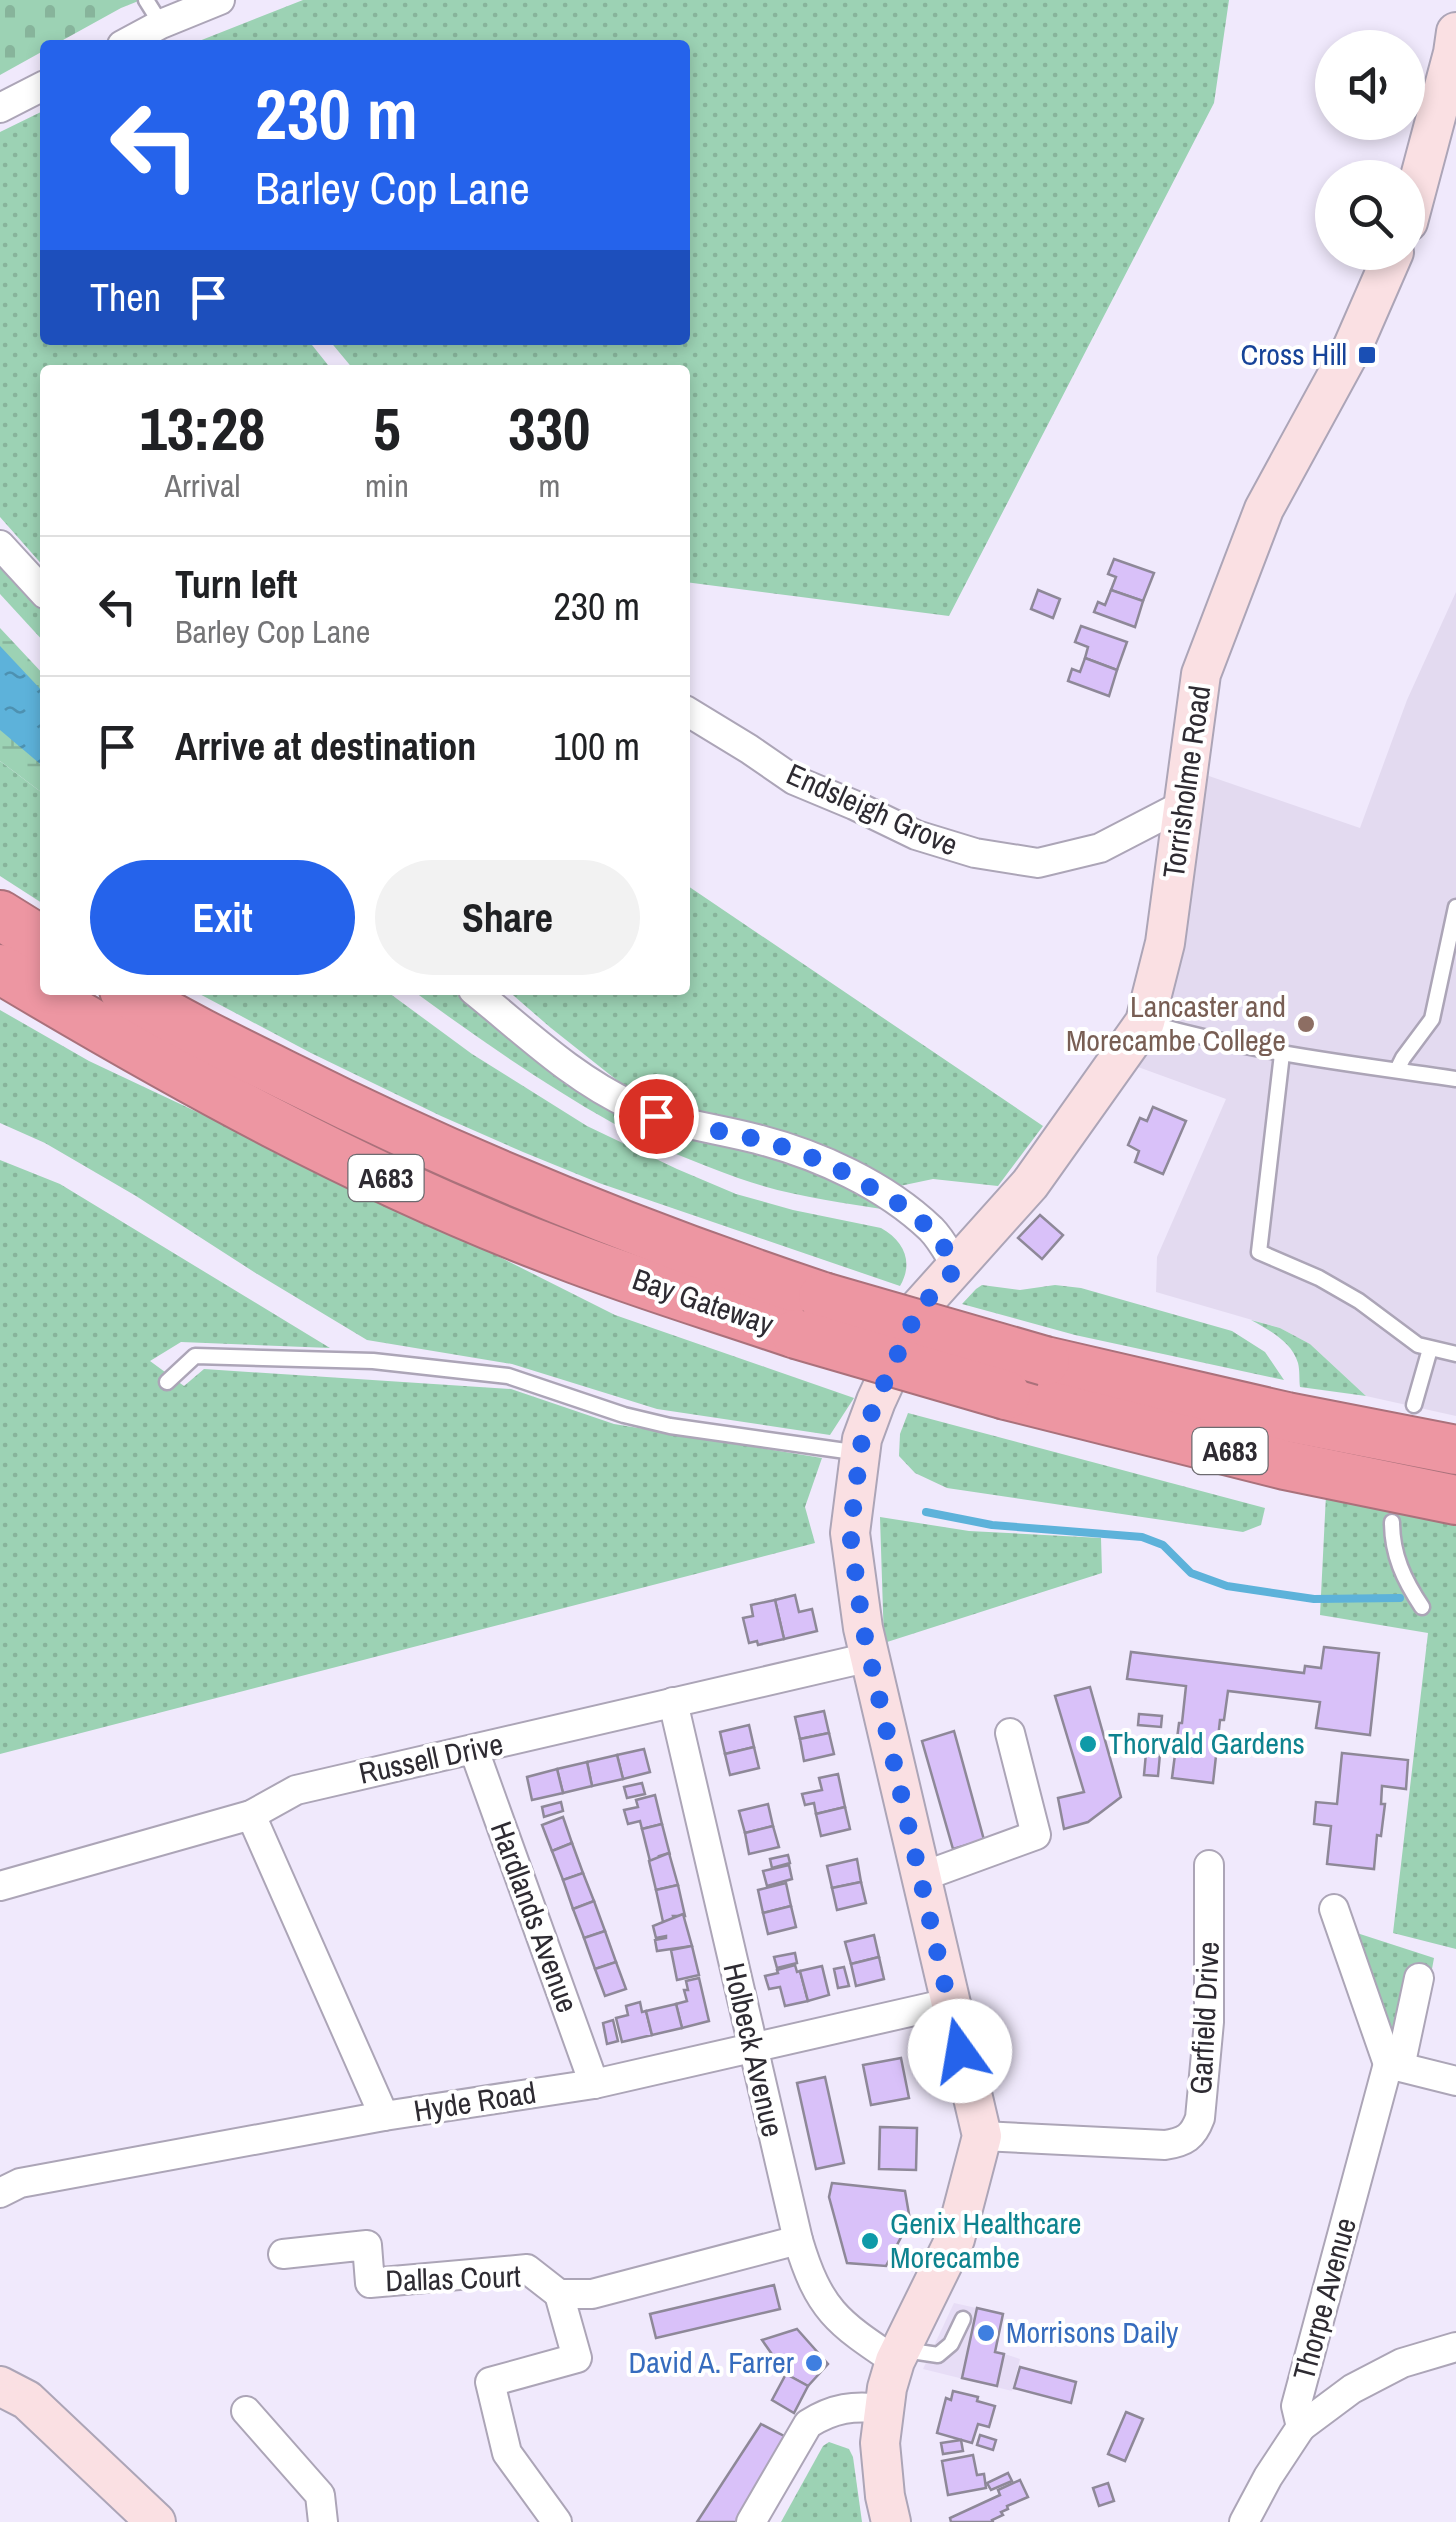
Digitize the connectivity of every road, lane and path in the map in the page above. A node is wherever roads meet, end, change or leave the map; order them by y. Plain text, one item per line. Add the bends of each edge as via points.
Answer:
1 (146, 0) edge
2 (220, 0) edge
3 (161, 24) junction
4 (1456, 32) edge
5 (131, 40) edge
6 (40, 88) edge
7 (0, 108) edge
8 (1425, 160) edge
9 (1386, 270) edge
10 (0, 545) edge
11 (40, 589) edge
12 (690, 713) edge
13 (1183, 805) junction
14 (1456, 907) edge
15 (0, 915) edge
16 (40, 939) edge
17 (0, 970) edge
18 (0, 981) edge
19 (40, 993) edge
20 (43, 995) edge
21 (133, 995) edge
22 (479, 995) edge
23 (1145, 1022) junction
24 (126, 1044) junction
25 (1282, 1054) junction
26 (1397, 1070) junction
27 (1456, 1080) edge
28 (950, 1274) junction
29 (809, 1315) junction
30 (1430, 1349) junction
31 (1456, 1354) edge
32 (167, 1382) dead end
33 (1414, 1405) dead end
34 (1456, 1450) edge
35 (860, 1454) junction
36 (1456, 1500) edge
37 (1392, 1522) dead end
38 (1422, 1607) dead end
39 (870, 1657) junction
40 (673, 1702) junction
41 (1010, 1733) dead end
42 (474, 1750) junction
43 (250, 1815) junction
44 (1209, 1866) dead end
45 (921, 1877) junction
46 (0, 1886) edge
47 (1334, 1909) dead end
48 (1420, 1978) dead end
49 (949, 2003) junction
50 (753, 2048) junction
51 (1394, 2066) junction
52 (1456, 2081) edge
53 (594, 2084) junction
54 (384, 2116) junction
55 (982, 2136) junction
56 (0, 2193) edge
57 (798, 2240) junction
58 (282, 2254) dead end
59 (559, 2294) junction
60 (963, 2318) dead end
61 (1456, 2347) edge
62 (899, 2354) junction
63 (0, 2386) edge
64 (883, 2408) junction
65 (246, 2411) dead end
66 (1301, 2427) junction
67 (156, 2522) edge
68 (322, 2522) edge
69 (557, 2522) edge
70 (751, 2522) edge
71 (891, 2522) edge
72 (1244, 2522) edge

1 - 3 lane
2 - 3 street
3 - 5 street
4 - 8 main road
6 - 7 street
9 - 13 main road, Torrisholme Road via 1353,346 1264,509 1201,674
10 - 11 street
12 - 13 street, Endsleigh Grove via 794,780 974,854 1038,863 1100,848
13 - 23 main road, Torrisholme Road via 1164,943
14 - 26 lane via 1432,1019
15 - 16 highway
17 - 19 highway, Bay Gateway / A683
18 - 24 lane
20 - 24 highway, Bay Gateway / A683
21 - 29 highway, Bay Gateway / A683 via 462,1160 703,1257
22 - 28 street via 576,1072 629,1104 790,1149 868,1184 934,1232
23 - 25 lane
23 - 28 main road, Torrisholme Road via 1030,1184
24 - 29 highway, Bay Gateway / A683 via 327,1151 559,1253
25 - 26 lane
25 - 30 lane via 1259,1252 1319,1278
26 - 27 lane
28 - 35 main road, Torrisholme Road via 918,1310
29 - 34 highway, Bay Gateway / A683, bridge
29 - 36 highway, Bay Gateway / A683, bridge via 1006,1395
30 - 31 lane
30 - 33 lane
32 - 35 lane via 195,1356 373,1362 508,1376 670,1426
35 - 39 main road, Torrisholme Road via 850,1533
37 - 38 lane via 1398,1564
39 - 40 street, Russell Drive
39 - 45 main road, Torrisholme Road
40 - 42 street, Russell Drive
40 - 50 street, Holbeck Avenue
41 - 45 street via 1036,1835
42 - 43 street, Russell Drive via 296,1790
42 - 53 street, Hardlands Avenue
43 - 46 street, Russell Drive
43 - 54 street
44 - 55 street, Garfield Drive via 1209,2022 1195,2130 1184,2142 1165,2145
45 - 49 main road, Torrisholme Road
47 - 51 street
48 - 51 street, Thorpe Avenue
49 - 50 street, Hyde Road
49 - 55 main road, Torrisholme Road
50 - 53 street, Hyde Road
50 - 57 street, Holbeck Avenue
51 - 52 street
51 - 66 street, Thorpe Avenue via 1296,2406
53 - 54 street, Hyde Road
54 - 56 street, Hyde Road via 20,2182
55 - 62 main road via 955,2238
57 - 59 street, Dallas Court via 592,2294
57 - 62 street, Holbeck Avenue via 808,2274 832,2314 849,2330
58 - 59 street, Dallas Court via 367,2245 370,2283 526,2270
59 - 69 street via 576,2358 490,2382 507,2453
60 - 62 lane via 938,2355
61 - 66 street via 1402,2363
62 - 64 main road
63 - 67 main road via 27,2400
64 - 70 street via 839,2408 808,2424
64 - 71 main road via 880,2443
65 - 68 street via 320,2495
66 - 72 street

